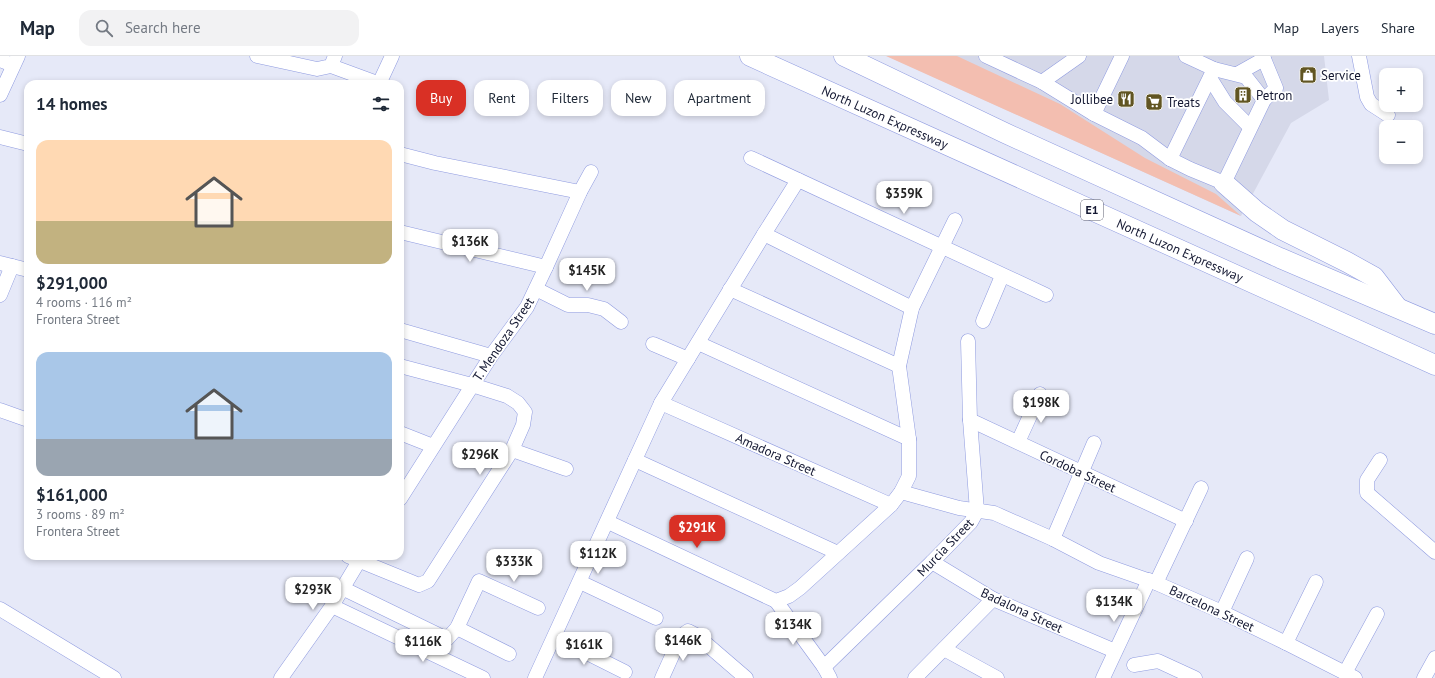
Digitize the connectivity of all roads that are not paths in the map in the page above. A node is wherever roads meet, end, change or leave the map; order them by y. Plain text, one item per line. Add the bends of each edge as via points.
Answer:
1 (258, 56) edge
2 (392, 56) edge
3 (750, 56) edge
4 (844, 56) edge
5 (986, 56) edge
6 (1078, 56) edge
7 (1122, 56) edge
8 (1189, 56) edge
9 (1359, 56) edge
10 (1263, 58) edge
11 (0, 60) edge
12 (1005, 60) edge
13 (15, 61) edge
14 (333, 61) edge
15 (1212, 73) junction
16 (1237, 74) junction
17 (372, 80) edge
18 (382, 80) edge
19 (1042, 82) junction
20 (0, 96) edge
21 (1264, 100) junction
22 (1094, 114) junction
23 (1388, 115) dead end
24 (1250, 127) junction
25 (0, 137) edge
26 (24, 143) edge
27 (404, 155) edge
28 (751, 158) dead end
29 (1170, 159) junction
30 (592, 172) dead end
31 (798, 180) junction
32 (1224, 183) junction
33 (580, 192) junction
34 (955, 220) dead end
35 (404, 233) edge
36 (764, 234) junction
37 (941, 247) junction
38 (6, 265) edge
39 (546, 267) junction
40 (24, 269) edge
41 (1002, 276) junction
42 (536, 289) junction
43 (730, 289) junction
44 (0, 295) edge
45 (1046, 295) dead end
46 (1397, 307) junction
47 (912, 308) junction
48 (983, 321) dead end
49 (621, 322) dead end
50 (1435, 324) edge
51 (404, 331) edge
52 (968, 341) dead end
53 (698, 343) junction
54 (653, 344) dead end
55 (491, 356) junction
56 (688, 360) junction
57 (1435, 365) edge
58 (899, 366) junction
59 (404, 367) edge
60 (472, 385) junction
61 (1040, 394) dead end
62 (661, 403) junction
63 (0, 410) edge
64 (24, 418) edge
65 (970, 420) junction
66 (404, 435) edge
67 (909, 439) junction
68 (1018, 442) junction
69 (1094, 443) dead end
70 (433, 446) junction
71 (512, 450) junction
72 (635, 460) junction
73 (1380, 460) dead end
74 (566, 469) dead end
75 (1081, 473) junction
76 (1201, 488) dead end
77 (901, 492) junction
78 (404, 493) edge
79 (891, 505) junction
80 (977, 511) junction
81 (1186, 521) junction
82 (608, 522) junction
83 (1053, 539) junction
84 (1435, 552) edge
85 (838, 553) junction
86 (1247, 558) dead end
87 (355, 560) edge
88 (363, 560) edge
89 (932, 562) junction
90 (580, 582) junction
91 (1153, 582) junction
92 (1316, 582) dead end
93 (342, 588) junction
94 (993, 599) junction
95 (776, 601) junction
96 (332, 606) junction
97 (538, 608) dead end
98 (0, 609) edge
99 (1222, 612) junction
100 (1376, 614) dead end
101 (656, 618) dead end
102 (457, 628) junction
103 (555, 637) junction
104 (1286, 643) junction
105 (944, 649) junction
106 (1115, 651) junction
107 (509, 654) dead end
108 (1435, 658) edge
109 (1134, 665) dead end
110 (625, 672) dead end
111 (827, 672) edge
112 (1350, 675) edge
113 (480, 677) edge
114 (114, 678) edge
115 (281, 678) edge
116 (535, 678) edge
117 (662, 678) edge
118 (746, 678) edge
119 (915, 678) edge
120 (997, 678) edge
121 (1103, 678) edge
122 (1195, 678) edge
123 (1424, 678) edge

1 - 14 street via 317,69
2 - 18 street
3 - 57 highway, North Luzon Expressway / E1
4 - 46 highway via 1005,133
5 - 12 street
6 - 19 street
7 - 22 street
8 - 15 street
9 - 23 street via 1367,97 1372,104
10 - 16 street
10 - 21 street via 1276,88
11 - 13 street
12 - 19 street
13 - 20 street
14 - 17 street
15 - 16 street
15 - 24 street via 1225,102
15 - 29 street
16 - 21 street via 1246,77
19 - 22 street
21 - 24 street
22 - 29 street via 1142,138
24 - 32 street
25 - 26 street
27 - 33 street
28 - 31 street
29 - 32 street
30 - 33 street, T. Mendoza Street
31 - 36 street
31 - 37 street
32 - 46 highway via 1257,212 1284,230 1374,276
33 - 39 street, T. Mendoza Street
34 - 37 street
35 - 39 street
36 - 43 street
36 - 47 street
37 - 41 street
37 - 47 street
38 - 40 street
38 - 44 street
39 - 42 street, T. Mendoza Street
41 - 45 street
41 - 48 street
42 - 49 street via 568,305 588,304 604,309
42 - 55 street, T. Mendoza Street via 527,307
43 - 53 street
43 - 58 street
46 - 50 highway
47 - 58 street
51 - 55 street
52 - 65 street, Murcia Street
53 - 56 street
53 - 67 street
54 - 56 street
55 - 60 street, T. Mendoza Street
56 - 62 street
58 - 67 street
59 - 60 street
60 - 70 street, T. Mendoza Street
60 - 71 street via 507,396 518,403 525,412 523,425
61 - 68 street
62 - 72 street
62 - 79 street, Amadora Street
63 - 64 street
65 - 68 street, Cordoba Street
65 - 80 street, Murcia Street
66 - 70 street
67 - 77 street via 909,476
68 - 75 street, Cordoba Street
69 - 75 street
70 - 78 street, T. Mendoza Street
71 - 74 street
71 - 88 street via 428,581 419,585
72 - 82 street
72 - 85 street
73 - 84 street via 1367,480 1367,493
75 - 81 street, Cordoba Street
75 - 83 street
76 - 81 street
77 - 79 street
77 - 80 street, Barcelona Street
79 - 85 street
80 - 83 street, Barcelona Street via 994,513
80 - 89 street, Murcia Street via 971,522
81 - 91 street
82 - 90 street
82 - 95 street
83 - 91 street, Barcelona Street via 1100,563
85 - 95 street via 800,588
86 - 99 street
87 - 93 street
89 - 94 street, Badalona Street
89 - 111 street, Murcia Street
90 - 101 street
90 - 103 street
91 - 99 street, Barcelona Street
91 - 106 street
92 - 104 street
93 - 96 street
93 - 102 street via 447,639
94 - 105 street
94 - 106 street, Badalona Street
95 - 111 street
96 - 113 street
96 - 115 street
97 - 102 street via 479,581
98 - 114 street
99 - 104 street, Barcelona Street
100 - 112 street
102 - 107 street
103 - 110 street
103 - 116 street
104 - 112 street, Barcelona Street
105 - 119 street
105 - 120 street
106 - 121 street
108 - 123 street
109 - 122 street via 1158,661
117 - 118 street via 681,636 688,631

